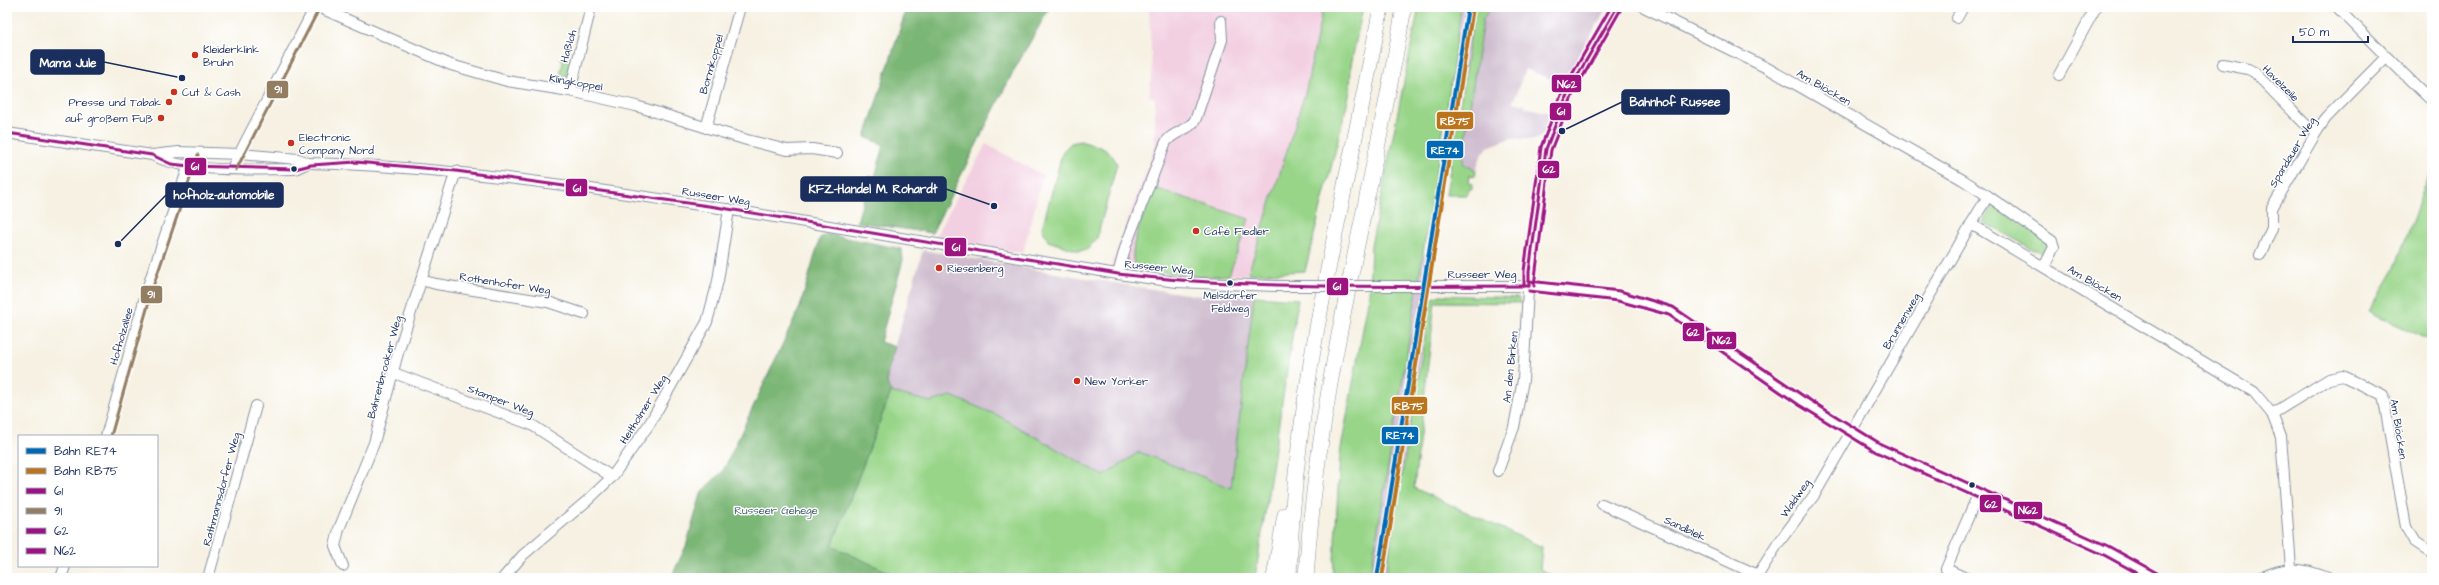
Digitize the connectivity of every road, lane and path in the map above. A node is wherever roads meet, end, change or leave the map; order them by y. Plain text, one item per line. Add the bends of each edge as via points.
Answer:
1 (315, 7) edge
2 (318, 7) edge
3 (591, 7) edge
4 (740, 7) edge
5 (1381, 7) edge
6 (1404, 7) edge
7 (1617, 7) edge
8 (1644, 7) edge
9 (1963, 7) edge
10 (2096, 7) edge
11 (2337, 7) edge
12 (1957, 18) dead end
13 (1221, 21) dead end
14 (2385, 58) junction
15 (2223, 64) dead end
16 (2059, 75) dead end
17 (570, 91) junction
18 (2432, 101) edge
19 (706, 128) junction
20 (2317, 131) junction
21 (7, 133) edge
22 (193, 153) junction
23 (837, 153) dead end
24 (239, 154) junction
25 (152, 155) junction
26 (308, 163) junction
27 (189, 166) junction
28 (232, 168) junction
29 (456, 171) junction
30 (1988, 196) junction
31 (728, 210) junction
32 (1971, 224) junction
33 (2260, 255) dead end
34 (2044, 267) junction
35 (1118, 274) junction
36 (421, 280) junction
37 (1529, 286) junction
38 (584, 314) dead end
39 (394, 373) junction
40 (256, 406) dead end
41 (2272, 414) junction
42 (1850, 430) junction
43 (106, 435) edge
44 (1297, 465) junction
45 (1498, 471) dead end
46 (612, 477) junction
47 (1316, 479) junction
48 (1979, 492) junction
49 (1602, 504) dead end
50 (2432, 552) edge
51 (343, 566) dead end
52 (65, 567) edge
53 (2290, 568) junction
54 (1757, 577) edge
55 (61, 578) edge
56 (208, 578) edge
57 (503, 578) edge
58 (1274, 578) edge
59 (1289, 578) edge
60 (1306, 578) edge
61 (1316, 578) edge
62 (1966, 578) edge
63 (2157, 578) edge
64 (2260, 578) edge
65 (2328, 578) edge

1 - 24 street
2 - 17 street, Klingkoppel via 451,65 507,81
3 - 17 street, Haßloh
4 - 19 street, Bormkoppel
5 - 44 highway via 1313,351
6 - 47 highway via 1341,324
7 - 37 street, An den Birken via 1568,92 1546,149
8 - 30 street, Am Blöcken via 1769,69
9 - 12 street
10 - 16 street
11 - 14 street
13 - 35 street, Russeer Weg via 1222,40 1196,118 1191,125 1169,138 1165,144 1126,245
14 - 18 street
14 - 20 street, Spandauer Weg via 2326,118
15 - 20 street, Havelzeile via 2254,72 2306,125
17 - 19 street, Klingkoppel via 636,106
19 - 23 street, Klingkoppel via 787,150 812,149
20 - 33 street, Spandauer Weg via 2272,208 2272,228
21 - 25 street
22 - 24 street, Russeer Weg
22 - 25 street
22 - 27 street, Hofholzallee
24 - 26 street, Russeer Weg via 298,159
24 - 28 street
25 - 27 street via 171,164
26 - 28 street, Russeer Weg via 295,169
26 - 29 street, Russeer Weg via 375,164
27 - 28 street, Russeer Weg
27 - 43 street, Hofholzallee via 149,283
29 - 31 street, Russeer Weg via 618,192
29 - 36 street, Bahrenbrooker Weg
30 - 32 street
30 - 34 street, Am Blöcken via 2052,241 2054,247
31 - 35 street, Russeer Weg
31 - 46 street, Heitholmer Weg via 718,281 707,322 650,423
32 - 34 street, Am Blöcken
32 - 42 street, Brunnenweg
34 - 41 street, Am Blöcken via 2243,384 2264,402
35 - 37 street, Russeer Weg, bridge via 1177,282 1275,286
36 - 38 street, Rothenhofer Weg via 548,302
36 - 39 street, Bahrenbrooker Weg
37 - 42 street, Russeer Weg via 1606,294 1647,302 1671,311 1802,401
37 - 45 street, An den Birken via 1520,401
39 - 46 street, Stamper Weg via 532,425
39 - 51 street, Bahrenbrooker Weg via 374,443 336,539 337,554
40 - 56 street, Rathmannsdorfer Weg
41 - 50 street, Am Blöcken via 2330,378 2343,376 2383,396 2406,527 2414,541
41 - 53 street, Am Blöcken via 2278,425 2283,450
42 - 48 street, Russeer Weg via 1879,448
42 - 54 street, Waldweg via 1815,494 1776,546
44 - 58 highway
44 - 59 highway
46 - 57 street, Heitholmer Weg via 523,555
47 - 60 highway
47 - 61 highway
48 - 62 street via 1946,569
48 - 63 street, Russeer Weg via 2106,551
49 - 54 street, Sandblek
52 - 55 street
53 - 64 street
53 - 65 street via 2307,570

